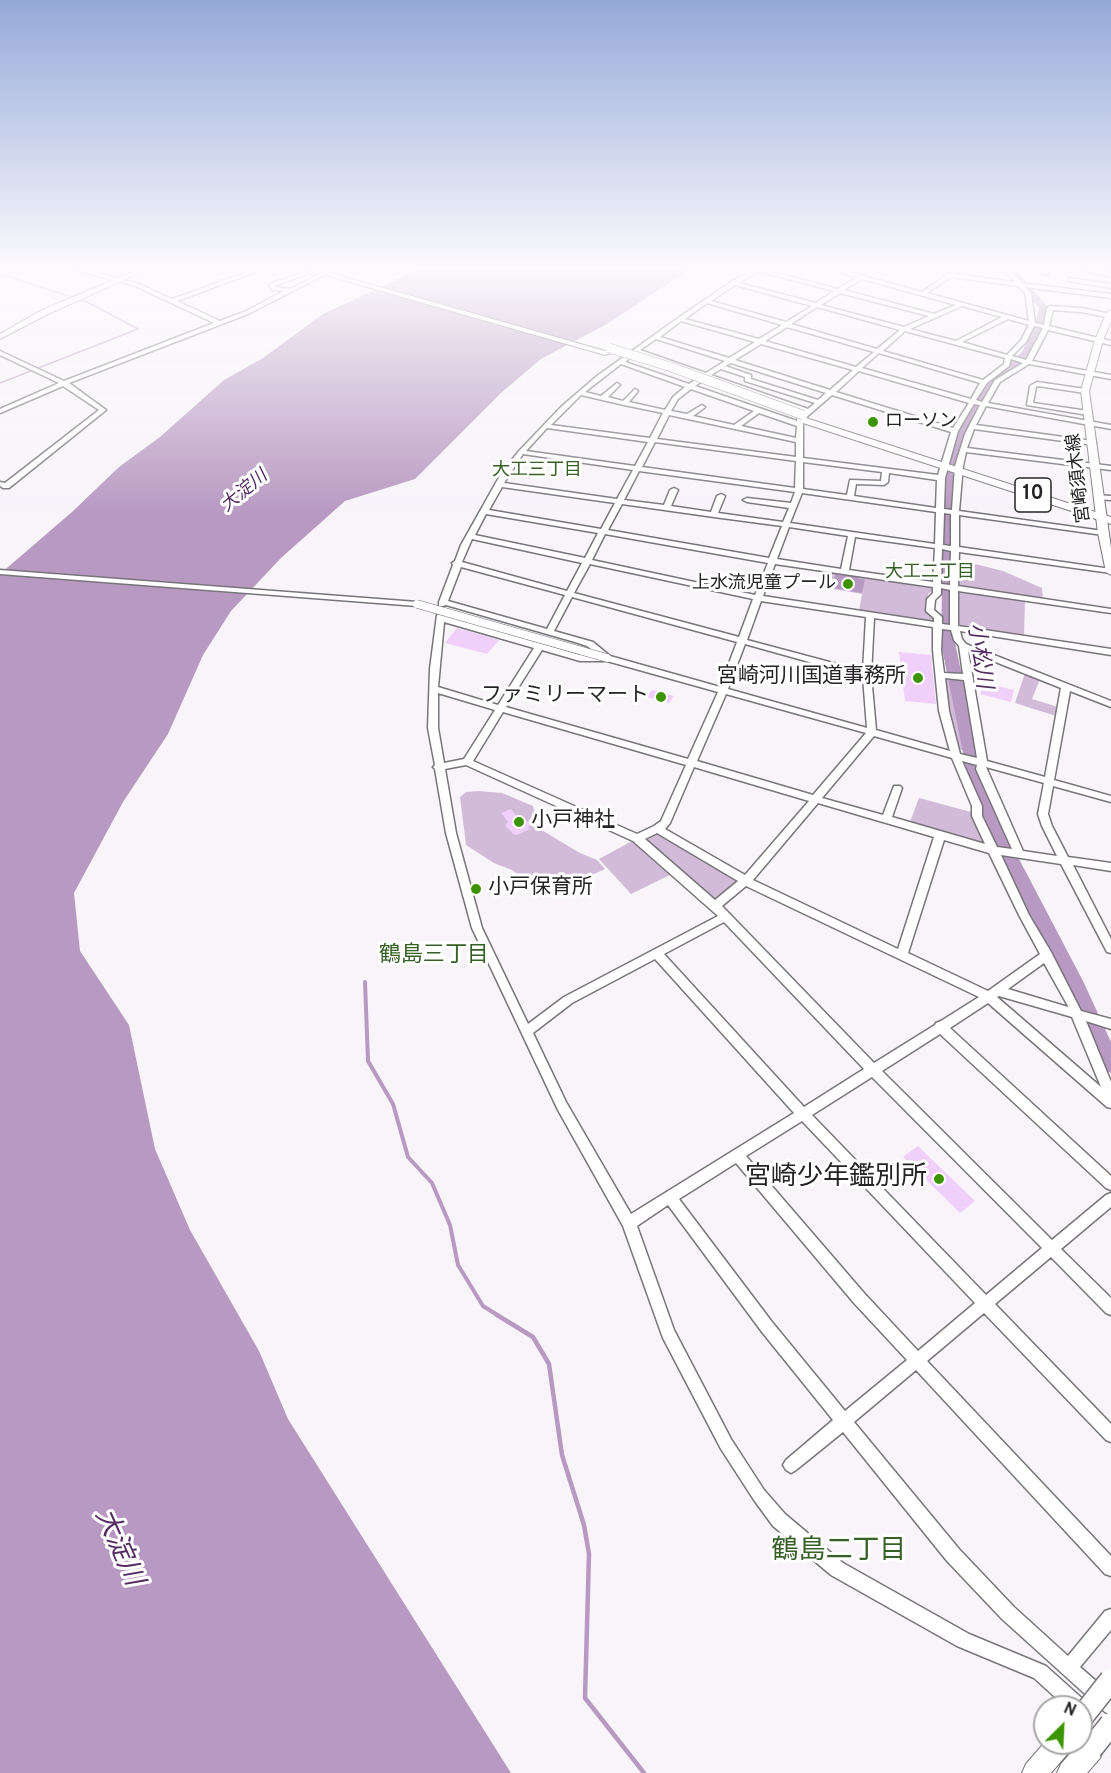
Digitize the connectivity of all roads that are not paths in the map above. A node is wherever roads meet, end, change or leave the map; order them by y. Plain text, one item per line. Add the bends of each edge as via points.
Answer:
1 (153, 349) edge
2 (592, 349) edge
3 (639, 349) edge
4 (695, 349) edge
5 (748, 349) edge
6 (787, 349) edge
7 (870, 349) edge
8 (881, 349) edge
9 (978, 349) edge
10 (1019, 349) edge
11 (1035, 349) edge
12 (1096, 349) edge
13 (636, 351) junction
14 (878, 351) junction
15 (0, 353) edge
16 (1013, 358) junction
17 (730, 360) junction
18 (620, 362) junction
19 (1028, 362) junction
20 (720, 367) junction
21 (858, 369) junction
22 (1089, 373) junction
23 (708, 375) junction
24 (1111, 376) edge
25 (984, 382) junction
26 (64, 383) junction
27 (617, 385) dead end
28 (690, 386) junction
29 (635, 391) dead end
30 (1085, 391) junction
31 (830, 392) junction
32 (579, 393) junction
33 (603, 398) junction
34 (819, 402) junction
35 (974, 402) junction
36 (624, 403) junction
37 (984, 405) junction
38 (702, 407) dead end
39 (759, 410) junction
40 (0, 411) edge
41 (668, 413) junction
42 (687, 417) junction
43 (803, 417) junction
44 (1089, 419) junction
45 (546, 426) junction
46 (735, 427) junction
47 (972, 427) junction
48 (1111, 427) edge
49 (955, 431) junction
50 (652, 440) junction
51 (801, 441) junction
52 (1093, 443) junction
53 (964, 447) junction
54 (521, 452) junction
55 (800, 460) junction
56 (951, 466) junction
57 (1096, 466) junction
58 (1111, 467) edge
59 (638, 468) junction
60 (886, 471) junction
61 (941, 478) junction
62 (0, 484) edge
63 (500, 484) junction
64 (675, 490) dead end
65 (799, 491) junction
66 (721, 496) dead end
67 (1099, 497) junction
68 (850, 498) junction
69 (1111, 498) edge
70 (747, 500) dead end
71 (620, 502) junction
72 (793, 506) junction
73 (667, 508) junction
74 (484, 511) junction
75 (940, 511) junction
76 (955, 513) junction
77 (714, 515) junction
78 (1106, 516) edge
79 (786, 525) junction
80 (603, 531) junction
81 (1103, 533) junction
82 (852, 535) junction
83 (470, 536) junction
84 (939, 547) junction
85 (955, 549) junction
86 (1110, 560) edge
87 (587, 561) junction
88 (772, 561) junction
89 (456, 563) junction
90 (0, 572) edge
91 (845, 572) junction
92 (1111, 572) edge
93 (937, 586) junction
94 (954, 588) junction
95 (570, 594) junction
96 (758, 598) junction
97 (1111, 611) edge
98 (870, 615) junction
99 (938, 625) junction
100 (954, 627) junction
101 (549, 632) junction
102 (742, 641) junction
103 (963, 646) junction
104 (539, 647) junction
105 (1111, 652) edge
106 (607, 658) junction
107 (867, 675) junction
108 (940, 675) junction
109 (967, 677) junction
110 (1066, 687) junction
111 (434, 689) junction
112 (723, 690) junction
113 (1111, 704) edge
114 (501, 708) junction
115 (872, 732) junction
116 (959, 756) junction
117 (467, 762) junction
118 (980, 762) junction
119 (691, 763) junction
120 (438, 767) junction
121 (1050, 783) junction
122 (897, 788) dead end
123 (816, 799) junction
124 (1111, 799) edge
125 (886, 819) junction
126 (658, 830) junction
127 (940, 835) junction
128 (638, 838) junction
129 (992, 850) junction
130 (1019, 854) junction
131 (1064, 861) junction
132 (1111, 867) edge
133 (746, 881) junction
134 (714, 906) junction
135 (725, 917) junction
136 (1111, 949) edge
137 (656, 953) junction
138 (902, 955) junction
139 (1047, 955) junction
140 (993, 994) junction
141 (1077, 1013) junction
142 (1111, 1024) edge
143 (940, 1026) junction
144 (526, 1032) junction
145 (872, 1068) junction
146 (1111, 1096) edge
147 (1111, 1103) edge
148 (803, 1114) junction
149 (737, 1155) junction
150 (1111, 1184) edge
151 (670, 1197) junction
152 (1111, 1200) edge
153 (629, 1223) junction
154 (1053, 1249) junction
155 (986, 1304) junction
156 (1111, 1308) edge
157 (916, 1360) junction
158 (843, 1420) junction
159 (1111, 1435) edge
160 (790, 1465) dead end
161 (1111, 1568) edge
162 (1111, 1617) edge
163 (1069, 1667) junction
164 (1111, 1680) edge
165 (1066, 1695) edge
166 (1093, 1703) edge
167 (1111, 1706) edge
168 (1111, 1724) edge
169 (1093, 1731) edge
170 (1101, 1745) edge
171 (1050, 1755) edge
172 (1036, 1771) edge
173 (1070, 1773) edge

1 - 26 street
2 - 43 highway, 10, bridge
3 - 13 street
4 - 17 street
5 - 17 street
6 - 21 street
7 - 14 street
8 - 14 street
9 - 16 street
10 - 16 street
11 - 19 street
12 - 22 main road, 宮崎須木線
13 - 18 street
13 - 23 street
14 - 21 street
14 - 25 street
15 - 26 street
16 - 19 street
16 - 25 street
17 - 20 street
17 - 31 street
18 - 28 street
18 - 32 street
19 - 22 street
19 - 37 street via 997,381
20 - 23 street
20 - 34 street via 749,376 747,380
21 - 31 street
21 - 35 street
22 - 24 street
22 - 30 main road, 宮崎須木線
23 - 28 street
23 - 43 street
25 - 35 street
26 - 40 street
26 - 62 street via 103,410 6,486
27 - 33 street
28 - 39 street
28 - 41 street via 675,398
29 - 36 street
30 - 44 main road, 宮崎須木線
30 - 44 street via 1038,384 1029,404
31 - 34 street
31 - 49 street
32 - 33 street
32 - 45 street
33 - 36 street
34 - 43 street
35 - 37 street
35 - 49 street
36 - 41 street
37 - 44 street
37 - 47 street
38 - 42 street
39 - 43 street
39 - 46 street
41 - 42 street
41 - 50 street
42 - 46 street
43 - 51 street
43 - 56 highway, 10
44 - 48 street
44 - 52 main road, 宮崎須木線
45 - 50 street
45 - 54 street
46 - 51 street
47 - 52 street
47 - 53 street
49 - 56 street
50 - 55 street
50 - 59 street
51 - 55 street
52 - 57 main road, 宮崎須木線
53 - 56 street
53 - 57 street
54 - 59 street
54 - 63 street
55 - 60 street
55 - 65 street
56 - 61 street
56 - 76 street
56 - 78 highway, 10
57 - 58 street
57 - 67 main road, 宮崎須木線
59 - 65 street
59 - 71 street
60 - 61 street
60 - 68 street via 884,482 853,483
61 - 75 street
63 - 71 street
63 - 74 street
64 - 73 street
65 - 68 street
65 - 72 street
66 - 77 street
67 - 69 street
67 - 78 main road, 宮崎須木線
68 - 75 street
70 - 72 street
71 - 73 street
71 - 80 street
72 - 79 street
73 - 77 street
74 - 80 street
74 - 83 street
75 - 76 street
75 - 84 street
76 - 81 street
76 - 85 street
77 - 79 street
78 - 81 main road, 宮崎須木線
79 - 82 street
79 - 88 street
80 - 87 street
80 - 88 street
81 - 86 main road, 宮崎須木線
82 - 84 street
82 - 91 street
83 - 87 street
83 - 89 street
84 - 85 street
84 - 93 street
85 - 92 street
85 - 94 street
86 - 92 main road, 宮崎須木線
87 - 95 street
87 - 96 street
88 - 91 street
88 - 96 street
89 - 95 street
89 - 101 street via 442,604
90 - 106 street, bridge via 409,603
91 - 93 street
93 - 94 street
93 - 99 street via 930,611 938,617
94 - 97 street
94 - 100 street
95 - 101 street
95 - 102 street
96 - 98 street
96 - 102 street
98 - 99 street
98 - 107 street
99 - 100 street
99 - 108 street
100 - 103 street
100 - 105 street
101 - 106 street via 590,644
102 - 107 street
102 - 112 street
103 - 109 street
103 - 110 street
104 - 106 street via 580,658
104 - 111 street via 440,618
104 - 114 street
106 - 112 street
107 - 115 street
108 - 109 street
108 - 116 street via 944,711
109 - 118 street
110 - 113 street
110 - 121 street
111 - 114 street
111 - 120 street
112 - 115 street
112 - 119 street
114 - 117 street
114 - 119 street
115 - 116 street
115 - 123 street
116 - 118 street
116 - 129 street
117 - 120 street
117 - 128 street
118 - 121 street
118 - 130 street
119 - 123 street
119 - 126 street via 665,823
120 - 144 street via 460,874 477,928
121 - 124 street
121 - 131 street via 1043,814
122 - 125 street
123 - 125 street
123 - 133 street
125 - 127 street
126 - 128 street
126 - 133 street
127 - 129 street
127 - 138 street
128 - 134 street
129 - 130 street
129 - 139 street
130 - 131 street
131 - 132 street
131 - 136 street
133 - 134 street
133 - 138 street
134 - 135 street
135 - 137 street
135 - 145 street
137 - 144 street via 568,1000
137 - 148 street
138 - 140 street
139 - 140 street
139 - 141 street
140 - 141 street
140 - 143 street
140 - 147 street
141 - 142 street
141 - 146 street
143 - 145 street
143 - 150 street
144 - 153 street via 562,1106
145 - 148 street
145 - 154 street
148 - 149 street
148 - 155 street
149 - 151 street
149 - 157 street
151 - 153 street
151 - 158 street via 767,1327
152 - 154 street
153 - 165 street via 668,1334 726,1444 779,1520 837,1569 963,1640 1040,1671
154 - 155 street
154 - 156 street
155 - 157 street
155 - 159 street
157 - 158 street
157 - 161 street
158 - 160 street
158 - 163 street via 953,1555 1008,1613
162 - 163 street
163 - 167 street
164 - 166 highway, bridge
168 - 170 highway, bridge
169 - 170 street
170 - 173 highway
171 - 172 highway

